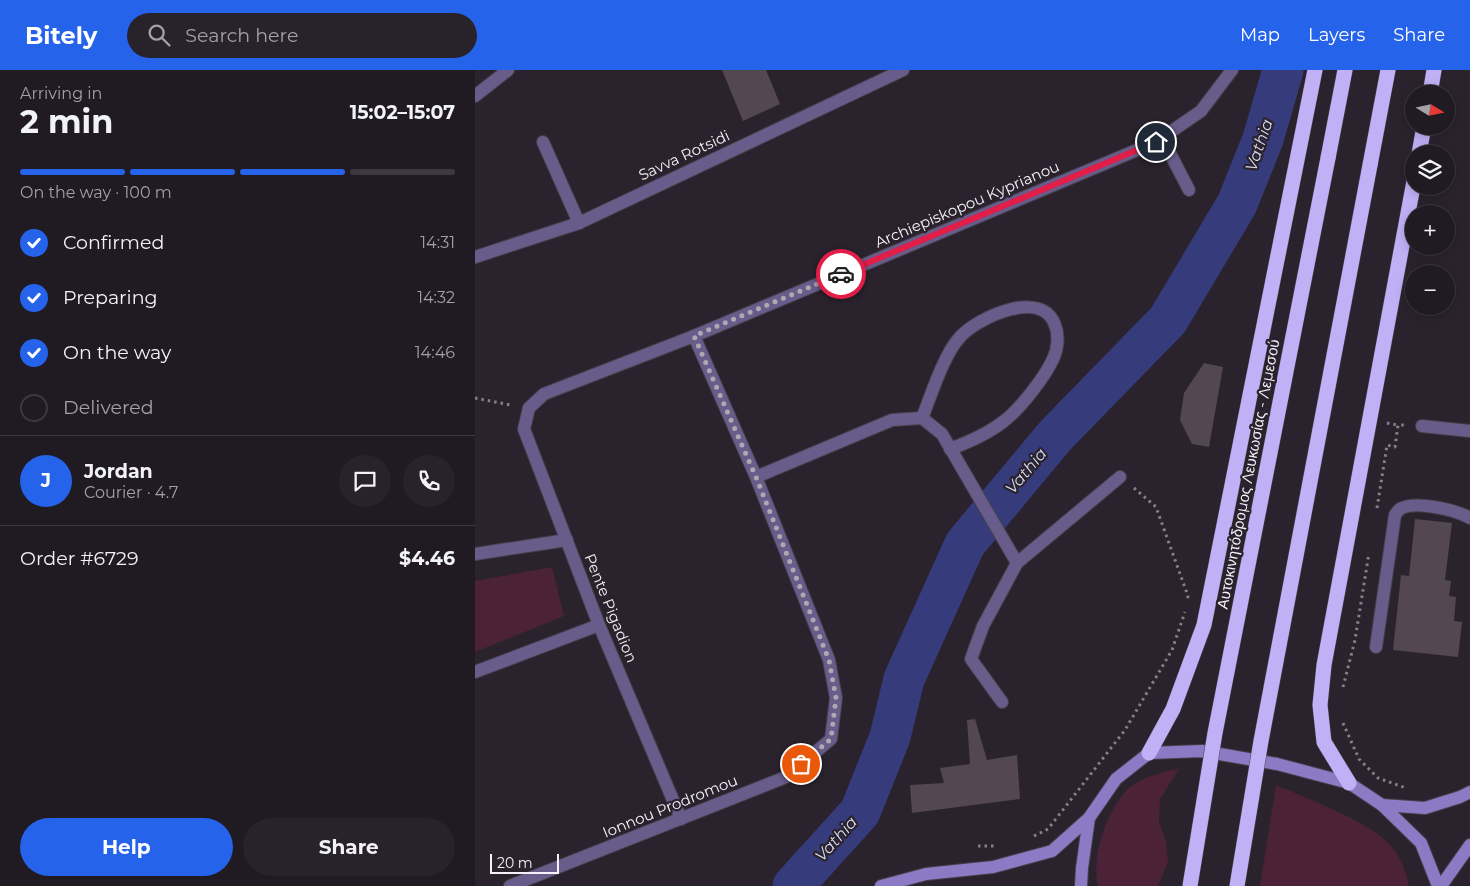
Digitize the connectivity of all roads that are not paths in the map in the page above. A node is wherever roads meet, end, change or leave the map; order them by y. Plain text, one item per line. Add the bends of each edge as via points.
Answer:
1 (508, 70) edge
2 (903, 70) edge
3 (1232, 70) edge
4 (1315, 70) edge
5 (1345, 70) edge
6 (1389, 70) edge
7 (1434, 70) edge
8 (1432, 85) edge
9 (475, 96) edge
10 (1162, 138) junction
11 (543, 142) dead end
12 (1189, 190) dead end
13 (1411, 195) edge
14 (579, 223) junction
15 (475, 257) edge
16 (694, 336) junction
17 (529, 408) joint
18 (921, 418) junction
19 (1422, 426) dead end
20 (1470, 431) edge
21 (951, 449) junction
22 (756, 477) junction
23 (1120, 477) road end
24 (1470, 518) edge
25 (567, 540) junction
26 (475, 554) edge
27 (1017, 563) junction
28 (599, 624) junction
29 (1376, 647) dead end
30 (475, 672) edge
31 (1001, 702) dead end
32 (1149, 753) junction
33 (1349, 783) junction
34 (1470, 792) edge
35 (1382, 804) junction
36 (681, 818) junction
37 (1089, 818) junction
38 (1470, 845) edge
39 (510, 886) edge
40 (881, 886) edge
41 (1081, 886) edge
42 (1190, 886) edge
43 (1237, 886) edge
44 (1440, 886) edge

1 - 9 street
2 - 14 street, Savva Rotsidi
3 - 10 street, Archiepiskopou Kyprianou via 1201,111
4 - 32 highway via 1204,624 1173,709
5 - 42 highway, Αυτοκινητόδρομος Λευκωσίας - Λεμεσού, bridge via 1215,733
6 - 43 highway, bridge via 1261,741
7 - 8 highway
10 - 12 street
10 - 16 street, Archiepiskopou Kyprianou
11 - 14 street
13 - 33 highway via 1320,705 1324,742
14 - 15 street, Savva Rotsidi
16 - 17 street, Archiepiskopou Kyprianou via 544,394
16 - 22 street
17 - 25 street, Pente Pigadion via 524,429
18 - 21 street via 942,434
18 - 21 street via 947,358 960,337 974,325 1011,309 1029,307 1042,310 1051,317 1056,327 1057,343 1053,358 1029,395 1005,421 970,442
18 - 22 street via 892,420
19 - 20 street
21 - 27 street
22 - 36 street, Ionnou Prodromou via 829,660 836,698 831,739 786,777
23 - 27 street
24 - 29 street via 1459,512 1425,506 1401,509 1395,515
25 - 26 street
25 - 28 street, Pente Pigadion
27 - 31 street via 983,626 971,658
28 - 30 street
28 - 36 street, Pente Pigadion
32 - 33 main road via 1203,751 1277,764
32 - 37 main road via 1116,780
33 - 35 main road
34 - 35 main road via 1425,808
35 - 44 main road via 1421,843
36 - 39 street, Ionnou Prodromou
37 - 40 main road via 1052,851 993,867 926,874
37 - 41 main road
38 - 44 main road

